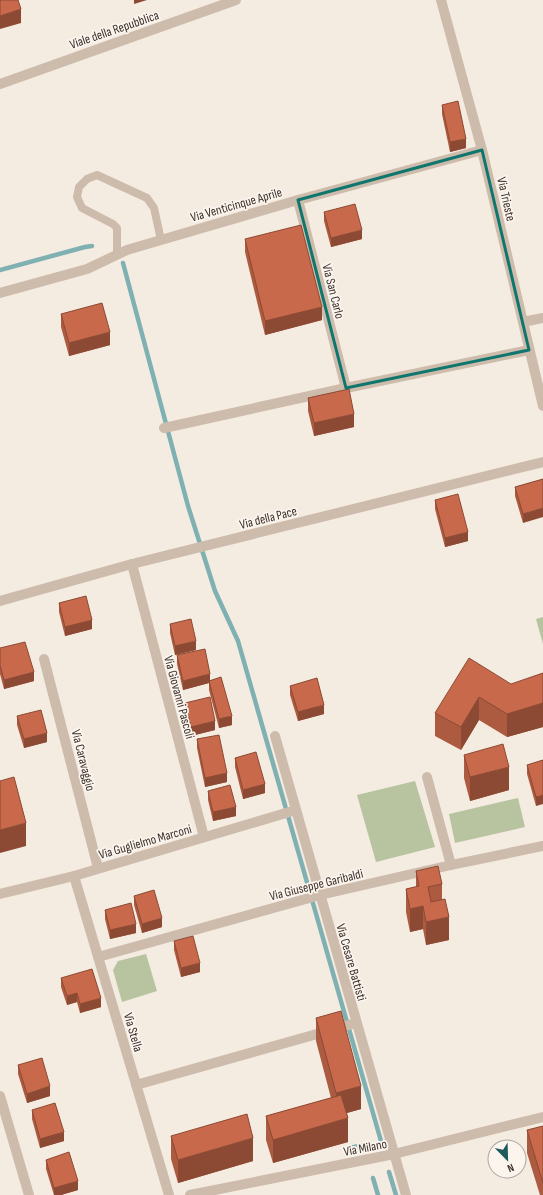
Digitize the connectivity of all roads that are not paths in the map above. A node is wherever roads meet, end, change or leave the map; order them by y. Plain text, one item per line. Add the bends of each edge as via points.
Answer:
1 (236, 0) edge
2 (441, 0) edge
3 (0, 84) edge
4 (482, 150) junction
5 (298, 200) junction
6 (161, 240) junction
7 (117, 254) junction
8 (0, 293) edge
9 (543, 318) edge
10 (523, 322) junction
11 (529, 350) junction
12 (346, 388) junction
13 (543, 406) edge
14 (168, 427) dead end
15 (543, 462) edge
16 (132, 564) junction
17 (0, 601) edge
18 (44, 659) dead end
19 (275, 736) dead end
20 (427, 777) dead end
21 (295, 810) junction
22 (204, 837) junction
23 (543, 846) edge
24 (451, 865) junction
25 (98, 868) junction
26 (74, 876) junction
27 (0, 894) edge
28 (318, 896) junction
29 (98, 957) junction
30 (354, 1023) junction
31 (136, 1085) junction
32 (0, 1096) edge
33 (543, 1117) edge
34 (394, 1154) junction
35 (29, 1195) edge
36 (169, 1195) edge
37 (190, 1195) edge
38 (406, 1195) edge

1 - 3 street, Viale della Repubblica
2 - 4 street, Via Trieste
4 - 5 street, Via Venticinque Aprile
4 - 10 street, Via Trieste
5 - 6 street, Via Venticinque Aprile
5 - 12 street, Via San Carlo
6 - 7 street, Via Venticinque Aprile
6 - 7 lane via 154,208 147,198 97,175 87,179 79,187 77,197 82,208 117,228
7 - 8 street, Via Venticinque Aprile via 87,269
9 - 10 street
10 - 11 street, Via Trieste
11 - 12 street
11 - 13 street, Via Trieste
12 - 14 street
15 - 16 street, Via della Pace
16 - 17 street, Via della Pace
16 - 22 street, Via Giovanni Pascoli
18 - 25 street, Via Caravaggio
19 - 21 street, Via Cesare Battisti
20 - 24 street
21 - 22 street, Via Guglielmo Marconi
21 - 28 street, Via Cesare Battisti
22 - 25 street, Via Guglielmo Marconi
23 - 24 street, Via Giuseppe Garibaldi
24 - 28 street, Via Giuseppe Garibaldi
25 - 26 street, Via Guglielmo Marconi
26 - 27 street, Via Guglielmo Marconi
26 - 29 street, Via Stella
28 - 29 street, Via Giuseppe Garibaldi
28 - 30 street, Via Cesare Battisti
29 - 31 street, Via Stella
30 - 31 street
30 - 34 street, Via Cesare Battisti
31 - 36 street, Via Stella
32 - 35 street
33 - 34 street, Via Milano
34 - 37 street, Via Milano
34 - 38 street, Via Cesare Battisti

